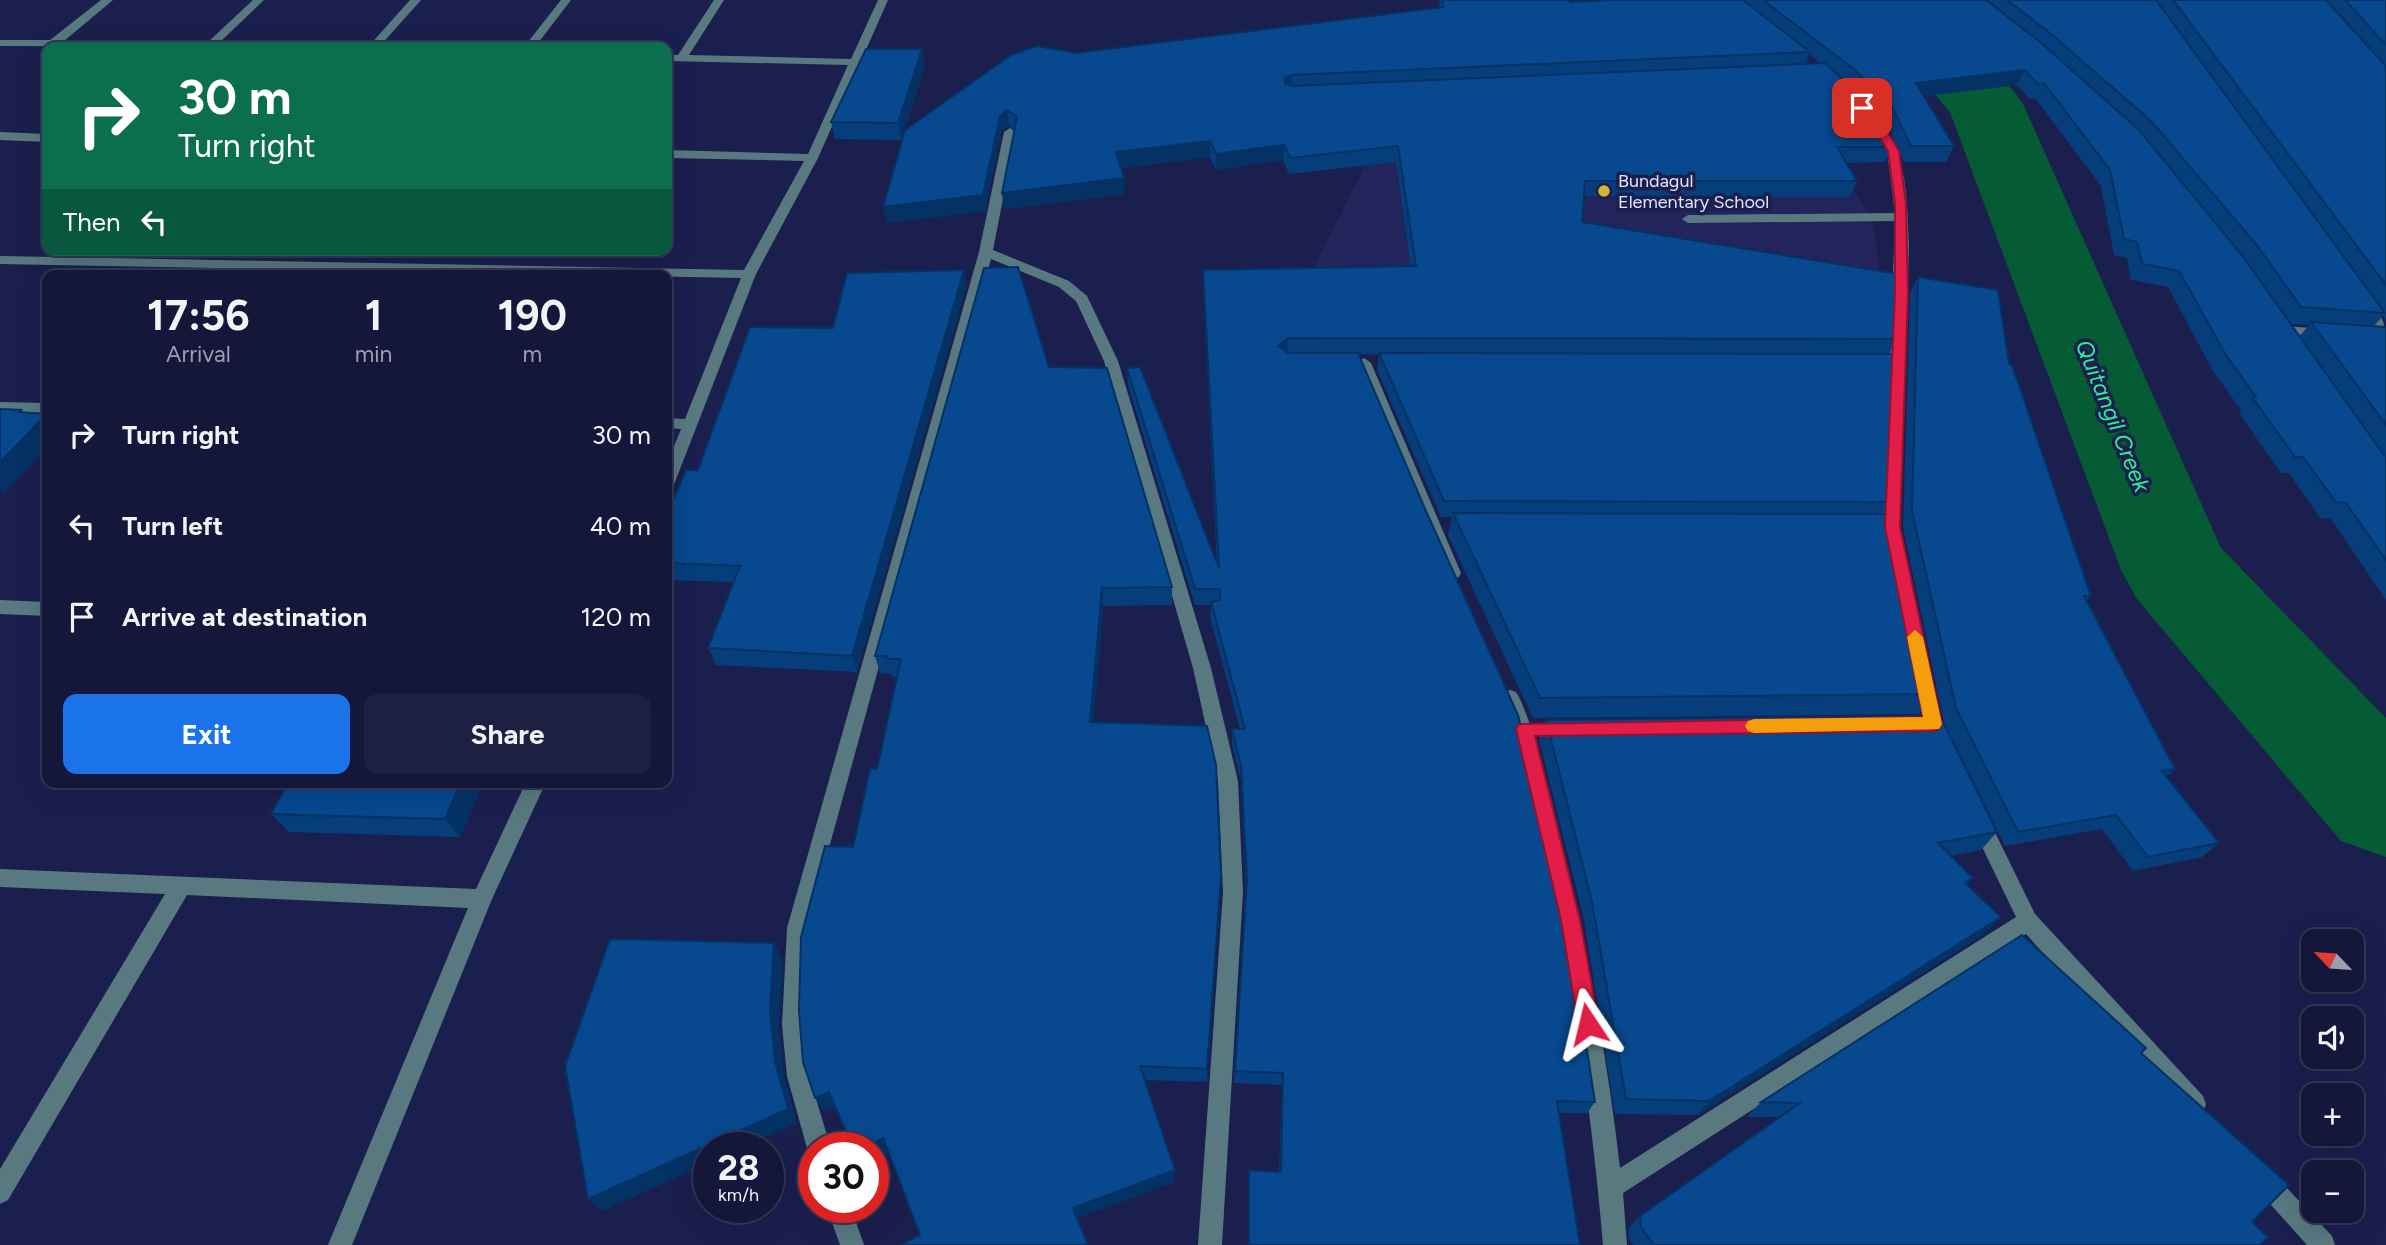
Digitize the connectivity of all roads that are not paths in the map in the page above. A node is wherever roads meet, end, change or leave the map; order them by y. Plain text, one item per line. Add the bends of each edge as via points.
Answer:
1 (108, 0) edge
2 (259, 0) edge
3 (416, 0) edge
4 (566, 0) edge
5 (719, 0) edge
6 (883, 0) edge
7 (55, 42) edge
8 (214, 42) edge
9 (378, 42) edge
10 (533, 42) edge
11 (0, 43) edge
12 (42, 43) edge
13 (672, 58) edge
14 (682, 58) junction
15 (856, 62) junction
16 (1871, 118) edge
17 (1010, 132) edge
18 (0, 136) edge
19 (42, 138) edge
20 (672, 155) edge
21 (812, 158) junction
22 (1901, 217) junction
23 (1688, 219) dead end
24 (986, 252) junction
25 (0, 260) edge
26 (535, 270) edge
27 (672, 273) edge
28 (749, 274) junction
29 (2354, 291) edge
30 (2282, 330) edge
31 (2347, 334) edge
32 (2382, 336) edge
33 (1365, 363) edge
34 (0, 407) edge
35 (42, 408) edge
36 (672, 424) edge
37 (691, 424) junction
38 (672, 471) edge
39 (1898, 553) edge
40 (1463, 595) edge
41 (0, 607) edge
42 (42, 609) edge
43 (1919, 658) edge
44 (1502, 680) edge
45 (1945, 748) edge
46 (533, 788) edge
47 (1969, 798) edge
48 (0, 878) edge
49 (181, 887) junction
50 (482, 899) junction
51 (2028, 921) junction
52 (2203, 1113) edge
53 (814, 1132) edge
54 (2249, 1164) edge
55 (1611, 1187) junction
56 (0, 1192) edge
57 (844, 1223) edge
58 (340, 1245) edge
59 (852, 1245) edge
60 (1210, 1245) edge
61 (1615, 1245) edge
62 (2323, 1245) edge

1 - 7 street
2 - 8 street
3 - 9 street
4 - 10 street
5 - 14 street
6 - 15 street
11 - 12 street
13 - 14 street
14 - 15 street
15 - 21 street
16 - 22 street via 1893,151
17 - 24 street
18 - 19 street
20 - 21 street
21 - 28 street
22 - 23 street
22 - 39 street via 1901,293 1891,363 1885,527
24 - 53 street via 797,928 793,1025 798,1076
24 - 60 street via 1074,291 1097,329 1165,538 1228,780 1233,892
25 - 26 street
27 - 28 street
28 - 37 street
29 - 32 street
30 - 31 street
33 - 40 street via 1440,526
34 - 35 street
36 - 37 street
37 - 38 street
41 - 42 street
43 - 45 street via 1926,724
44 - 55 street via 1532,729 1571,920
46 - 50 street
47 - 51 street
48 - 49 street
49 - 50 street
49 - 56 street
50 - 58 street
51 - 52 street
51 - 55 street
54 - 62 street
55 - 61 street
57 - 59 street

